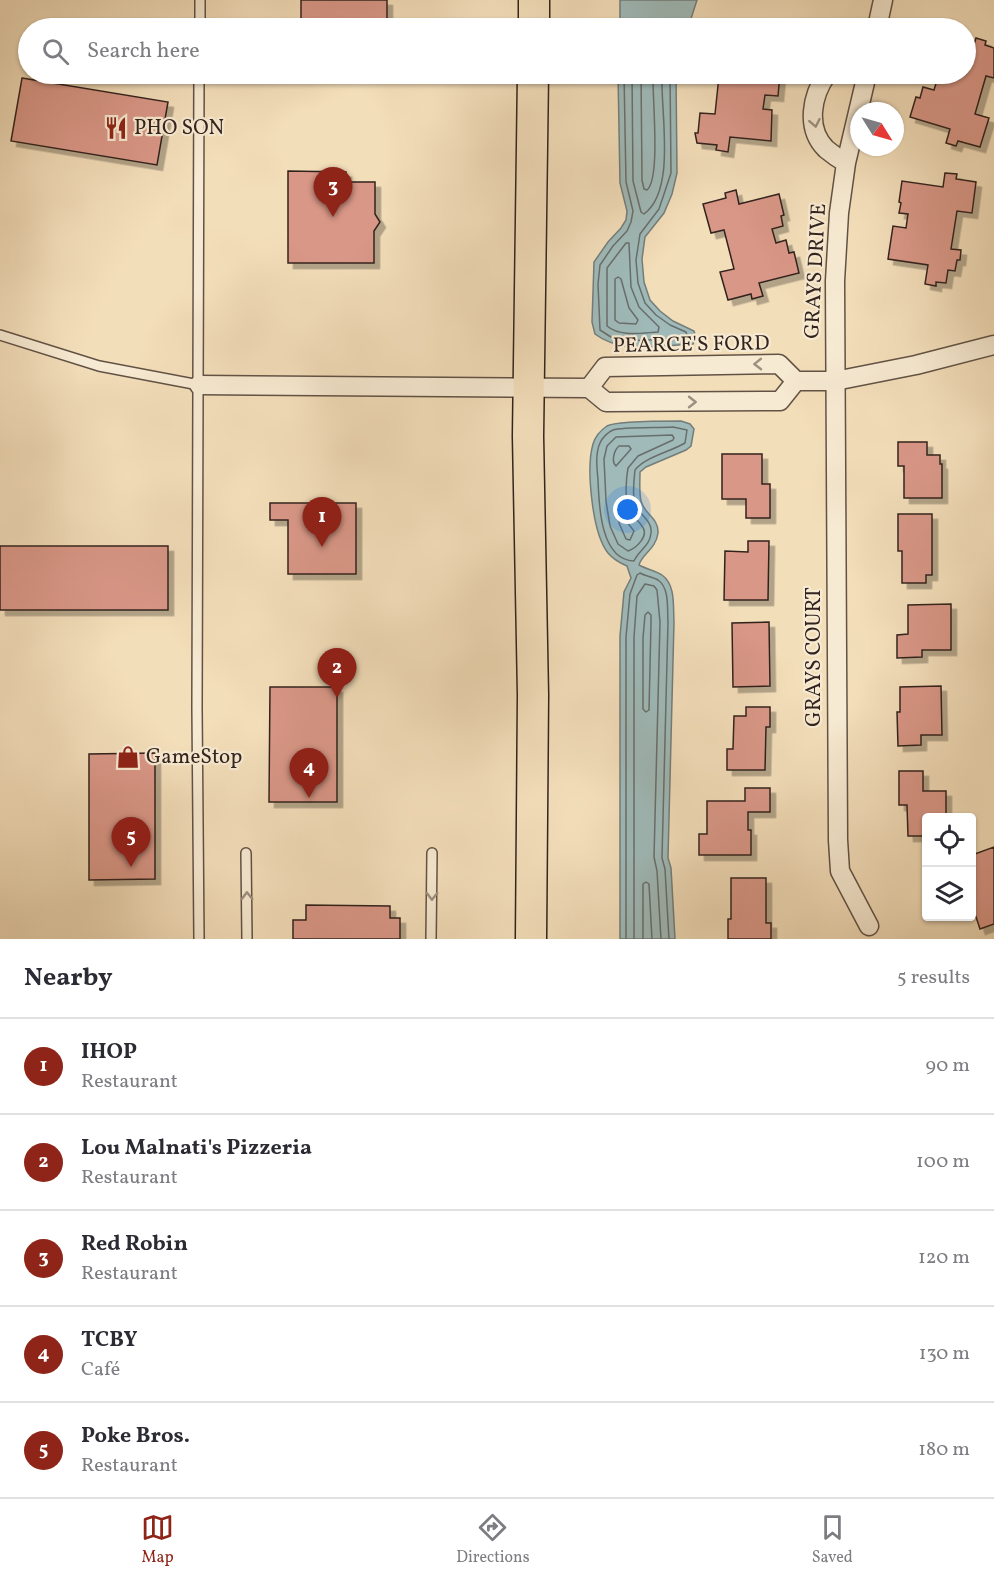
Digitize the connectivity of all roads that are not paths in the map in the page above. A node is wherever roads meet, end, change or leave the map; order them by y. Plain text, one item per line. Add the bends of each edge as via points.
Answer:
1 (200, 0) edge
2 (534, 0) edge
3 (883, 0) edge
4 (200, 18) edge
5 (534, 18) edge
6 (879, 18) edge
7 (200, 84) edge
8 (534, 84) edge
9 (820, 84) edge
10 (865, 84) edge
11 (846, 163) junction
12 (0, 334) edge
13 (994, 345) edge
14 (796, 381) junction
15 (835, 381) junction
16 (200, 385) junction
17 (530, 388) junction
18 (589, 388) junction
19 (432, 853) dead end
20 (246, 854) dead end
21 (869, 926) dead end
22 (199, 939) edge
23 (248, 939) edge
24 (431, 939) edge
25 (531, 939) edge

1 - 4 lane
2 - 5 main road
3 - 6 street
7 - 16 lane
8 - 17 main road
9 -> 11 street via 813,106 813,127 825,148
10 - 11 street, GRAYS DRIVE
11 - 15 street, GRAYS DRIVE via 837,247
12 - 16 lane via 99,366
13 - 15 street
14 - 15 street
18 -> 14 street via 606,402 780,401
14 -> 18 street, PEARCE'S FORD via 779,364 604,367
15 - 21 street, GRAYS COURT via 840,872
16 - 17 street
16 - 22 lane
17 - 18 street
17 - 25 main road
19 -> 24 lane
23 -> 20 lane

